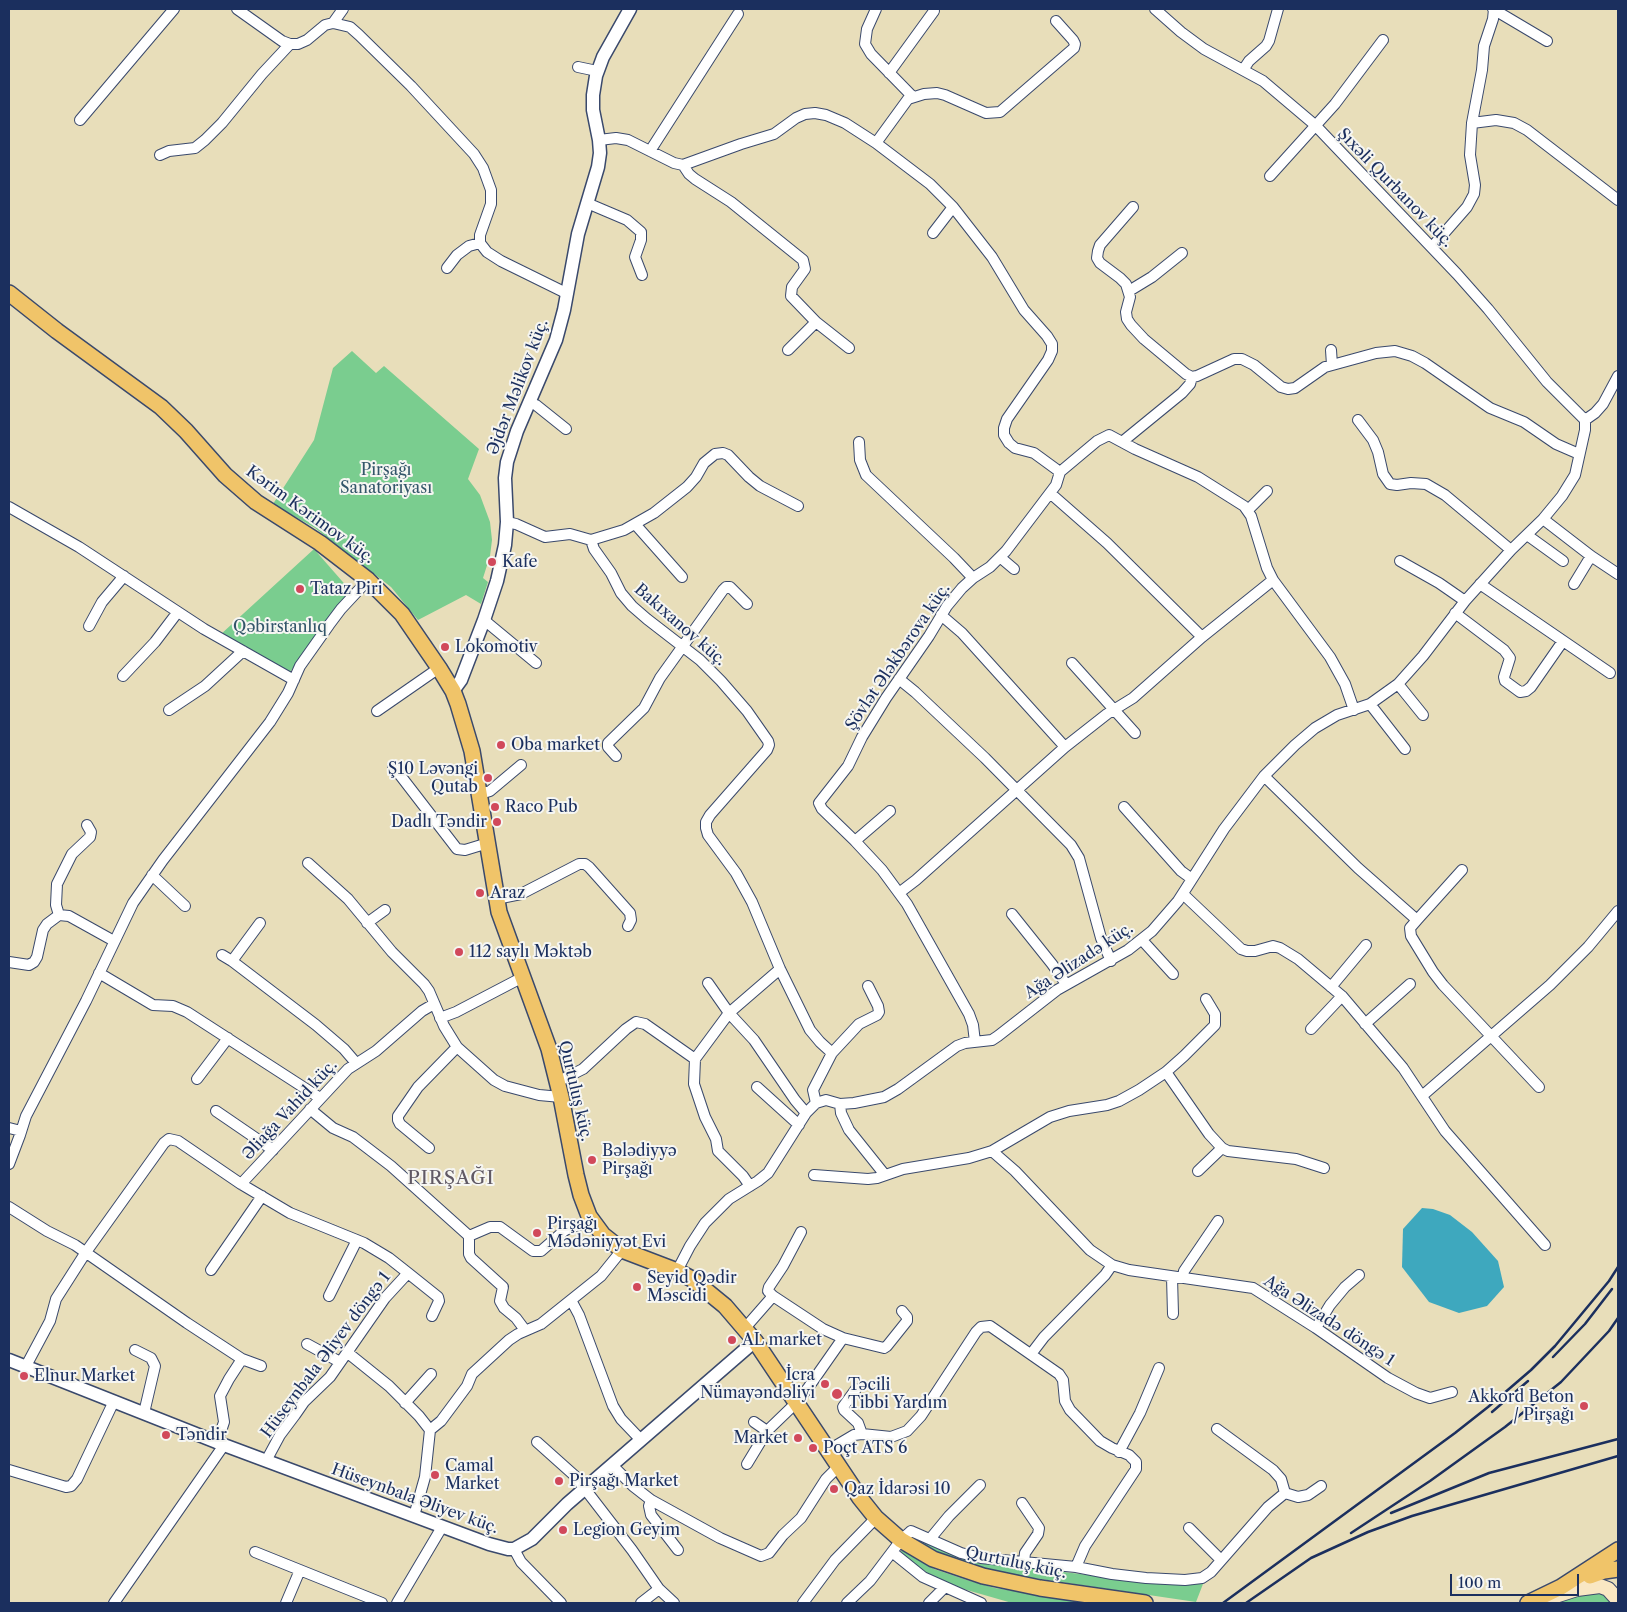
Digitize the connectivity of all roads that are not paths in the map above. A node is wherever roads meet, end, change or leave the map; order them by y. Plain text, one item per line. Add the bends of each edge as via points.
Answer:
1 (174, 9) edge
2 (237, 9) edge
3 (343, 9) edge
4 (630, 9) edge
5 (876, 9) edge
6 (1155, 9) edge
7 (1278, 9) edge
8 (1493, 9) edge
9 (934, 11) dead end
10 (738, 14) dead end
11 (1056, 21) dead end
12 (333, 23) junction
13 (1383, 40) dead end
14 (1547, 41) dead end
15 (290, 44) junction
16 (578, 67) dead end
17 (1243, 70) junction
18 (597, 71) junction
19 (889, 73) junction
20 (913, 97) junction
21 (80, 120) dead end
22 (1472, 123) junction
23 (1315, 125) junction
24 (599, 140) junction
25 (876, 143) junction
26 (650, 150) junction
27 (160, 155) dead end
28 (683, 165) junction
29 (1270, 176) dead end
30 (1618, 200) edge
31 (587, 203) junction
32 (1133, 206) dead end
33 (953, 207) junction
34 (933, 233) dead end
35 (480, 243) junction
36 (1432, 248) junction
37 (1182, 253) dead end
38 (447, 268) dead end
39 (642, 275) dead end
40 (1129, 291) junction
41 (9, 293) edge
42 (566, 293) junction
43 (816, 322) junction
44 (849, 348) dead end
45 (788, 350) dead end
46 (1332, 350) dead end
47 (1332, 365) junction
48 (1192, 377) junction
49 (1617, 380) edge
50 (529, 402) junction
51 (1358, 420) dead end
52 (1585, 420) junction
53 (566, 429) dead end
54 (859, 442) dead end
55 (1122, 442) junction
56 (1579, 454) junction
57 (1063, 471) junction
58 (1267, 491) dead end
59 (1050, 493) junction
60 (798, 506) dead end
61 (9, 507) edge
62 (1248, 510) junction
63 (1543, 518) junction
64 (507, 522) junction
65 (635, 524) junction
66 (1527, 535) junction
67 (591, 540) junction
68 (1511, 550) junction
69 (1591, 556) junction
70 (1000, 558) junction
71 (1400, 561) dead end
72 (1563, 561) dead end
73 (1014, 569) dead end
74 (1618, 574) edge
75 (124, 576) junction
76 (682, 577) dead end
77 (973, 578) junction
78 (368, 580) junction
79 (1274, 580) junction
80 (1480, 584) junction
81 (1574, 584) dead end
82 (1465, 601) junction
83 (747, 604) dead end
84 (177, 612) junction
85 (1455, 613) junction
86 (942, 615) junction
87 (484, 620) junction
88 (89, 626) dead end
89 (1202, 637) junction
90 (1563, 641) junction
91 (681, 646) junction
92 (243, 651) junction
93 (536, 663) dead end
94 (1072, 663) dead end
95 (439, 668) junction
96 (1610, 673) dead end
97 (123, 676) dead end
98 (899, 679) junction
99 (294, 680) junction
100 (1398, 684) junction
101 (453, 691) junction
102 (1370, 704) junction
103 (1115, 709) junction
104 (169, 710) dead end
105 (1354, 710) junction
106 (377, 711) dead end
107 (1423, 715) dead end
108 (1135, 732) dead end
109 (1065, 747) junction
110 (1405, 749) dead end
111 (616, 756) dead end
112 (521, 765) dead end
113 (393, 766) dead end
114 (1264, 776) junction
115 (1017, 791) junction
116 (480, 794) junction
117 (1124, 807) dead end
118 (890, 811) dead end
119 (87, 825) dead end
120 (856, 841) junction
121 (488, 843) junction
122 (308, 863) dead end
123 (1462, 870) dead end
124 (152, 875) junction
125 (1192, 879) junction
126 (899, 893) junction
127 (1182, 894) junction
128 (496, 899) junction
129 (185, 906) dead end
130 (385, 910) dead end
131 (1618, 911) edge
132 (1012, 914) dead end
133 (59, 915) junction
134 (1417, 920) junction
135 (260, 923) dead end
136 (367, 923) junction
137 (628, 926) dead end
138 (1142, 940) junction
139 (114, 941) junction
140 (1366, 945) dead end
141 (222, 955) dead end
142 (232, 961) junction
143 (1111, 961) junction
144 (9, 962) edge
145 (780, 969) junction
146 (99, 973) junction
147 (1173, 974) dead end
148 (523, 977) junction
149 (708, 983) dead end
150 (1066, 984) junction
151 (1410, 984) dead end
152 (868, 986) dead end
153 (1331, 986) junction
154 (1342, 996) junction
155 (1206, 999) dead end
156 (434, 1004) junction
157 (729, 1013) junction
158 (440, 1018) junction
159 (1365, 1024) junction
160 (1311, 1029) dead end
161 (1490, 1036) junction
162 (228, 1038) junction
163 (975, 1042) junction
164 (457, 1047) junction
165 (832, 1053) junction
166 (695, 1059) junction
167 (356, 1063) junction
168 (1166, 1072) junction
169 (197, 1079) dead end
170 (557, 1082) junction
171 (757, 1087) dead end
172 (1539, 1087) dead end
173 (1422, 1096) junction
174 (561, 1097) junction
175 (320, 1098) junction
176 (816, 1103) junction
177 (840, 1104) junction
178 (310, 1109) junction
179 (216, 1111) dead end
180 (806, 1113) junction
181 (799, 1126) junction
182 (9, 1128) edge
183 (21, 1131) junction
184 (429, 1148) dead end
185 (1222, 1148) junction
186 (273, 1150) junction
187 (992, 1152) junction
188 (9, 1164) edge
189 (1324, 1168) dead end
190 (1198, 1171) dead end
191 (814, 1175) dead end
192 (885, 1175) junction
193 (241, 1184) junction
194 (750, 1186) junction
195 (262, 1196) junction
196 (9, 1207) edge
197 (1218, 1221) dead end
198 (593, 1222) junction
199 (801, 1232) dead end
200 (469, 1236) junction
201 (357, 1240) junction
202 (1545, 1245) dead end
203 (622, 1250) junction
204 (86, 1252) junction
205 (1112, 1265) junction
206 (211, 1270) dead end
207 (677, 1270) junction
208 (408, 1273) junction
209 (1359, 1274) dead end
210 (1172, 1277) junction
211 (1183, 1277) junction
212 (329, 1296) dead end
213 (773, 1296) junction
214 (571, 1300) junction
215 (902, 1311) dead end
216 (1173, 1314) dead end
217 (432, 1316) dead end
218 (745, 1328) junction
219 (1316, 1328) junction
220 (525, 1330) junction
221 (843, 1338) junction
222 (754, 1340) junction
223 (307, 1344) dead end
224 (134, 1350) dead end
225 (348, 1353) junction
226 (1031, 1354) junction
227 (242, 1359) junction
228 (9, 1360) edge
229 (340, 1362) junction
230 (26, 1366) junction
231 (261, 1366) dead end
232 (1159, 1368) dead end
233 (431, 1374) dead end
234 (856, 1389) dead end
235 (1452, 1392) dead end
236 (114, 1401) junction
237 (405, 1403) junction
238 (796, 1403) junction
239 (144, 1413) junction
240 (754, 1422) dead end
241 (1217, 1429) dead end
242 (430, 1430) junction
243 (767, 1431) junction
244 (862, 1434) junction
245 (641, 1440) junction
246 (537, 1442) dead end
247 (220, 1444) junction
248 (827, 1451) junction
249 (1119, 1452) junction
250 (266, 1461) junction
251 (747, 1464) dead end
252 (613, 1466) junction
253 (838, 1467) junction
254 (9, 1470) edge
255 (980, 1485) dead end
256 (1321, 1486) dead end
257 (585, 1489) junction
258 (1285, 1493) junction
259 (651, 1500) junction
260 (1022, 1503) dead end
261 (414, 1516) junction
262 (876, 1518) junction
263 (442, 1527) junction
264 (1189, 1528) dead end
265 (930, 1539) junction
266 (897, 1546) junction
267 (514, 1549) junction
268 (678, 1550) dead end
269 (1618, 1550) edge
270 (255, 1552) dead end
271 (1221, 1560) junction
272 (1024, 1562) junction
273 (1076, 1567) junction
274 (1618, 1569) edge
275 (300, 1570) junction
276 (944, 1588) junction
277 (1561, 1588) junction
278 (659, 1589) junction
279 (1618, 1600) edge
280 (114, 1603) edge
281 (286, 1603) edge
282 (382, 1603) edge
283 (397, 1603) edge
284 (560, 1603) edge
285 (640, 1603) edge
286 (674, 1603) edge
287 (803, 1603) edge
288 (847, 1603) edge
289 (929, 1603) edge
290 (981, 1603) edge
291 (1145, 1603) edge
292 (1528, 1603) edge
293 (1534, 1603) edge

1 - 21 street
2 - 15 street
3 - 12 street
4 - 18 street, Əjdər Məlikov küç.
5 - 19 street via 867,29 865,44
6 - 17 street, Şıxəli Qurbanov küç. via 1204,48
7 - 17 street via 1269,41
8 - 14 street
8 - 22 street
9 - 19 street
10 - 26 street
11 - 20 street via 1073,40 1074,48 1000,112 986,113 937,93
12 - 15 street via 298,44
12 - 35 street via 350,28 390,64 474,154 491,190
13 - 23 street
15 - 27 street via 205,140 195,148
16 - 18 street
17 - 23 street, Şıxəli Qurbanov küç. via 1263,81
18 - 24 street, Əjdər Məlikov küç. via 593,110
19 - 20 street
20 - 25 street via 902,106
22 - 30 street via 1496,120 1520,126
22 - 36 street via 1470,155 1474,194
23 - 29 street
23 - 36 street, Şıxəli Qurbanov küç.
24 - 26 street via 621,138
24 - 31 street, Əjdər Məlikov küç. via 598,167
25 - 28 street via 826,115 805,114 774,134
25 - 33 street via 930,184
26 - 28 street
28 - 43 street via 695,179 731,202 803,260 805,269 792,287 791,296
31 - 39 street via 627,220 641,232 635,258
31 - 42 street, Əjdər Məlikov küç.
32 - 40 street via 1100,245 1097,258 1120,278
33 - 34 street
33 - 57 street via 992,257 1024,310 1052,344 1048,360 1007,419 1004,435 1015,448 1034,453
35 - 38 street via 457,255
35 - 42 street via 487,252 502,261
36 - 52 street, Şıxəli Qurbanov küç. via 1488,309 1547,382
37 - 40 street
40 - 48 street via 1126,312 1131,325 1177,368
41 - 78 main road, Kərim Kərimov küç. via 62,336 161,407 256,502 320,543
42 - 50 street, Əjdər Məlikov küç. via 556,340
43 - 44 street
43 - 45 street
46 - 47 street
47 - 48 street via 1288,390 1254,364 1242,359 1234,359
47 - 56 street via 1376,353 1395,351 1412,356 1490,408 1524,422 1556,444
48 - 55 street via 1182,393
49 - 52 street via 1603,404
50 - 53 street
50 - 64 street, Əjdər Məlikov küç. via 506,462
51 - 68 street via 1373,440 1383,474 1390,484 1426,484 1445,495
52 - 56 street, Ağa Əlizadə küç.
54 - 77 street via 866,475
55 - 57 street via 1114,436 1105,435
55 - 62 street via 1211,484
56 - 63 street, Ağa Əlizadə küç. via 1571,483
57 - 59 street, Şövlət Ələkbərova küç.
58 - 62 street
59 - 70 street, Şövlət Ələkbərova küç.
59 - 89 street
60 - 65 street via 760,486 723,453 715,454 704,462 687,487
61 - 75 street
62 - 79 street
63 - 66 street, Ağa Əlizadə küç.
63 - 69 street
64 - 67 street via 545,537 570,534
64 - 87 street, Əjdər Məlikov küç. via 502,562
65 - 67 street
65 - 76 street
66 - 68 street, Ağa Əlizadə küç.
66 - 72 street
67 - 91 street, Bakıxanov küç. via 632,606
68 - 80 street, Ağa Əlizadə küç.
69 - 74 street
69 - 81 street
70 - 73 street
70 - 77 street, Şövlət Ələkbərova küç.
71 - 82 street
75 - 84 street
75 - 88 street via 102,602
77 - 86 street, Şövlət Ələkbərova küç. via 956,594
78 - 95 main road, Kərim Kərimov küç. via 402,614
78 - 99 street via 341,609 306,657
79 - 89 street
79 - 105 street via 1330,657 1345,684
80 - 82 street, Ağa Əlizadə küç.
80 - 90 street
82 - 85 street, Ağa Əlizadə küç.
83 - 91 street via 733,589 726,587
84 - 92 street
84 - 97 street
85 - 90 street via 1504,650 1510,658 1505,681 1520,692 1531,687
85 - 100 street, Ağa Əlizadə küç.
86 - 98 street, Şövlət Ələkbərova küç.
86 - 109 street
87 - 93 street
87 - 101 street, Əjdər Məlikov küç. via 461,680
89 - 103 street
90 - 96 street
91 - 111 street via 644,708 608,743
91 - 145 street, Bakıxanov küç. via 721,681 769,744 710,816 706,828 752,902
92 - 99 street
92 - 104 street via 205,686
94 - 103 street
95 - 101 main road, Kərim Kərimov küç.
95 - 106 street
98 - 115 street via 947,721
98 - 120 street, Şövlət Ələkbərova küç. via 862,737 848,766 819,803
99 - 124 street via 270,722
100 - 102 street, Ağa Əlizadə küç.
100 - 107 street
101 - 116 main road, Qurtuluş küç. via 467,732
102 - 105 street, Ağa Əlizadə küç.
102 - 110 street
103 - 108 street
103 - 109 street
105 - 114 street, Ağa Əlizadə küç. via 1315,728
109 - 115 street
112 - 116 street via 490,791
113 - 121 street via 457,849 465,850
114 - 125 street, Ağa Əlizadə küç. via 1235,812
114 - 134 street via 1358,868
115 - 126 street
115 - 143 street via 1071,845 1079,858 1101,938
116 - 121 main road, Qurtuluş küç.
117 - 125 street via 1181,871
118 - 120 street
119 - 133 street via 90,837 72,854 57,884
120 - 126 street, Şövlət Ələkbərova küç.
121 - 128 main road, Qurtuluş küç.
122 - 136 street via 348,899
123 - 134 street
124 - 129 street
124 - 139 street
125 - 127 street, Ağa Əlizadə küç.
126 - 163 street, Şövlət Ələkbərova küç. via 969,1014
127 - 138 street, Ağa Əlizadə küç.
127 - 153 street via 1241,949 1280,948
128 - 137 street via 521,894 579,864 585,864 630,913
128 - 148 main road, Qurtuluş küç.
130 - 136 street
131 - 161 street via 1550,985
132 - 150 street
133 - 139 street via 69,916
133 - 144 street via 43,930 34,962 29,965
134 - 161 street via 1410,928 1411,936 1433,972
135 - 142 street
136 - 156 street via 424,984
138 - 143 street, Ağa Əlizadə küç.
138 - 147 street
139 - 146 street
140 - 153 street
141 - 142 street
142 - 167 street via 316,1025
143 - 150 street, Ağa Əlizadə küç.
145 - 157 street
145 - 165 street, Bakıxanov küç. via 810,1030
146 - 162 street via 153,1005 173,1006 187,1012
146 - 183 street via 45,1076
148 - 158 street
148 - 170 main road, Qurtuluş küç. via 549,1049
149 - 157 street
150 - 163 street, Ağa Əlizadə küç. via 992,1040
151 - 159 street
152 - 165 street via 879,1012 859,1024
153 - 154 street
154 - 159 street
154 - 160 street
155 - 168 street via 1215,1014 1215,1025
156 - 158 street
156 - 167 street, Əliağa Vahid küç.
157 - 166 street
157 - 180 street via 754,1040
158 - 164 street
159 - 173 street
161 - 172 street
161 - 173 street
162 - 169 street
162 - 175 street
163 - 177 street, Ağa Əlizadə küç. via 965,1042 948,1051 884,1097
164 - 174 street via 505,1086
164 - 184 street via 418,1087 398,1116 400,1124
165 - 176 street via 813,1090
166 - 170 street via 645,1024 636,1022 583,1069
166 - 194 street via 694,1084 718,1151
167 - 175 street, Əliağa Vahid küç.
168 - 185 street
168 - 187 street via 1119,1101 1050,1117
170 - 174 main road, Qurtuluş küç.
171 - 181 street
173 - 202 street via 1445,1131
174 - 198 main road, Qurtuluş küç. via 576,1175
175 - 178 street, Əliağa Vahid küç.
176 - 177 street, Ağa Əlizadə küç. via 826,1100
176 - 180 street
177 - 192 street via 849,1130
178 - 186 street, Əliağa Vahid küç.
178 - 200 street via 391,1166
179 - 186 street
180 - 181 street
181 - 194 street via 768,1173
182 - 183 street
183 - 188 street
185 - 189 street via 1296,1159
185 - 190 street
186 - 193 street, Əliağa Vahid küç.
187 - 192 street
187 - 205 street, Ağa Əlizadə döngə 1 via 1015,1171 1090,1250
191 - 192 street via 856,1179
193 - 195 street, Hüseynbala Əliyev döngə 1
193 - 204 street, Hüseynbala Əliyev döngə 1 via 178,1141 169,1139
194 - 207 street via 729,1199 705,1223
195 - 201 street, Hüseynbala Əliyev döngə 1 via 304,1220
195 - 206 street
196 - 204 street
197 - 211 street
198 - 200 street via 571,1227 541,1251 533,1251 500,1227 490,1227
198 - 203 main road, Qurtuluş küç.
199 - 213 street via 769,1287
200 - 220 street via 471,1258 503,1287 500,1301
201 - 208 street, Hüseynbala Əliyev döngə 1
201 - 212 street
203 - 207 main road, Qurtuluş küç.
203 - 214 street via 601,1276
204 - 227 street
204 - 230 street, Hüseynbala Əliyev döngə 1 via 56,1299 50,1321
205 - 210 street, Ağa Əlizadə döngə 1
205 - 226 street
207 - 218 main road, Qurtuluş küç. via 725,1306
208 - 217 street via 438,1297
208 - 225 street, Hüseynbala Əliyev döngə 1 via 385,1298
209 - 219 street via 1330,1305
210 - 211 street, Ağa Əlizadə döngə 1
210 - 216 street
211 - 219 street, Ağa Əlizadə döngə 1 via 1253,1288
213 - 218 street
213 - 221 street via 823,1329
214 - 220 street via 541,1324
214 - 245 street via 613,1406
215 - 221 street via 907,1321 884,1348
218 - 222 main road, Qurtuluş küç.
219 - 235 street, Ağa Əlizadə döngə 1 via 1388,1378 1416,1393 1430,1398
220 - 242 street via 477,1369 441,1421
221 - 238 street
222 - 238 main road, Qurtuluş küç.
222 - 245 street, Hüseynbala Əliyev küç.
223 - 229 street
224 - 239 street via 151,1358 155,1366
225 - 229 street, Hüseynbala Əliyev döngə 1
225 - 237 street
226 - 244 street via 996,1329 981,1327 921,1416 907,1431 891,1437
226 - 249 street via 1059,1374 1070,1410 1100,1441
227 - 231 street
227 - 247 street via 220,1396 224,1422
228 - 230 street, Hüseynbala Əliyev küç.
229 - 250 street, Hüseynbala Əliyev döngə 1 via 280,1435
230 - 236 street, Hüseynbala Əliyev küç.
232 - 249 street
233 - 237 street
234 - 244 street via 843,1407 858,1423
236 - 239 street, Hüseynbala Əliyev küç.
236 - 254 street via 71,1486
237 - 242 street
238 - 243 street
238 - 248 main road, Qurtuluş küç.
239 - 247 street, Hüseynbala Əliyev küç.
240 - 243 street
241 - 258 street via 1273,1470 1281,1479
242 - 261 street via 425,1477
243 - 251 street
244 - 248 street via 854,1435
245 - 252 street, Hüseynbala Əliyev küç.
246 - 257 street
247 - 250 street, Hüseynbala Əliyev küç.
247 - 280 street
248 - 253 main road, Qurtuluş küç.
249 - 273 street via 1133,1458 1136,1469 1085,1546
250 - 261 street, Hüseynbala Əliyev küç.
252 - 257 street, Hüseynbala Əliyev küç.
252 - 259 street
253 - 259 street via 801,1518 766,1556 720,1538
253 - 262 main road, Qurtuluş küç.
255 - 265 street
256 - 258 street via 1308,1495 1298,1497
257 - 267 street, Hüseynbala Əliyev küç. via 532,1539
257 - 278 street
258 - 271 street via 1268,1506
259 - 268 street via 651,1515
260 - 272 street via 1039,1528 1025,1553
261 - 263 street, Hüseynbala Əliyev küç.
262 - 266 main road, Qurtuluş küç.
262 - 287 street via 839,1554
263 - 267 street, Hüseynbala Əliyev küç. via 502,1548
263 - 283 street
264 - 271 street
265 - 266 street via 911,1531
265 - 272 street via 981,1558
266 - 276 street via 923,1577
266 - 288 street via 870,1581
266 - 291 main road, Qurtuluş küç. via 983,1576
267 - 284 street via 521,1562
269 - 277 main road
270 - 275 street
271 - 273 street via 1202,1578 1186,1580 1112,1574
272 - 273 street
274 - 277 main road via 1604,1571
275 - 281 street
275 - 282 street
276 - 289 street
276 - 290 street
277 - 292 main road
278 - 285 street
278 - 286 street
279 - 293 main road via 1608,1589 1600,1586 1577,1589

